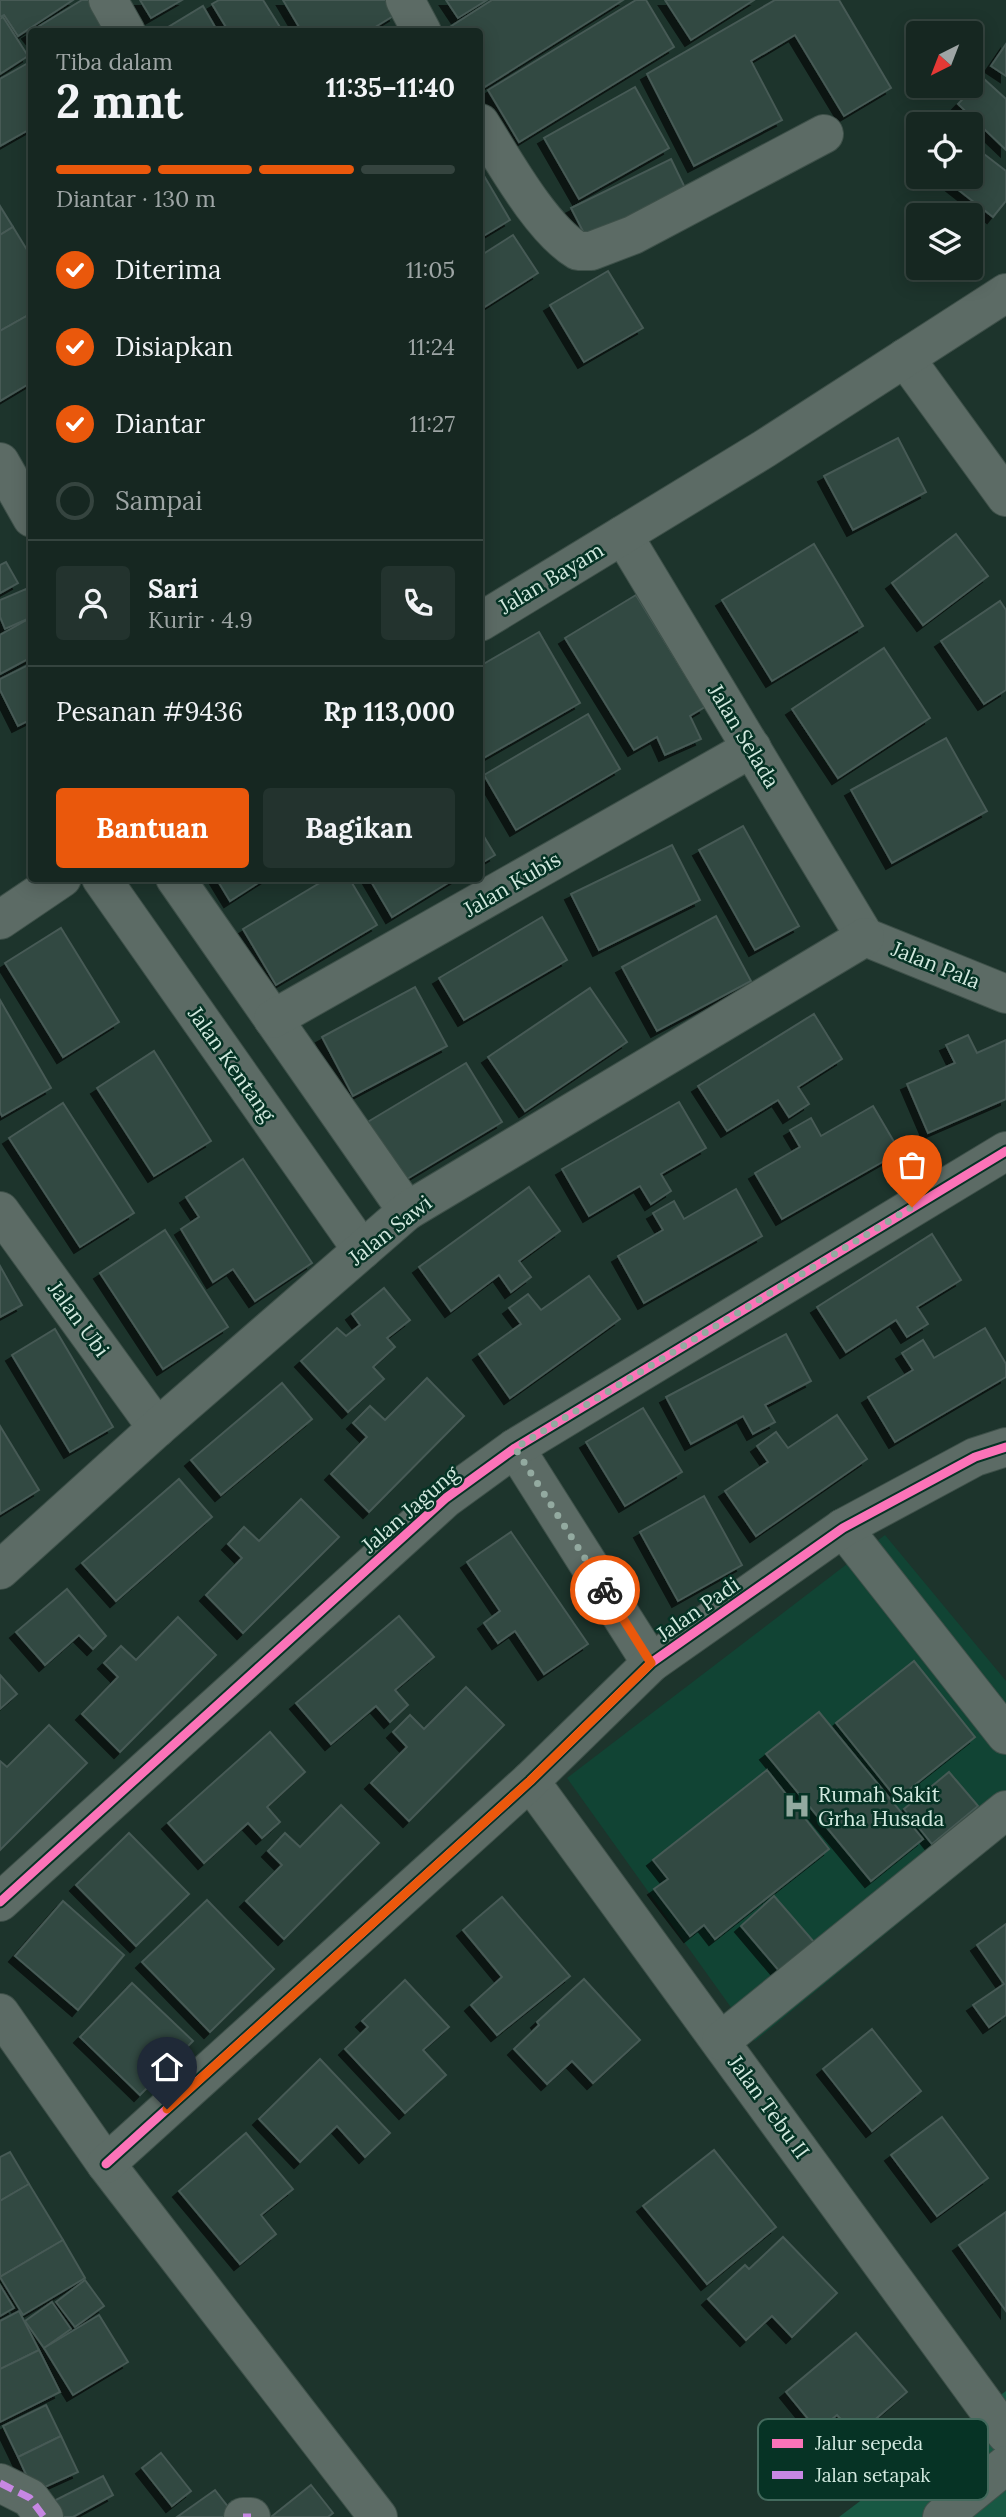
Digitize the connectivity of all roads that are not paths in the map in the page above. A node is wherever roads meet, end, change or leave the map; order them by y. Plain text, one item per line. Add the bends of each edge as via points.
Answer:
1 (108, 0) edge
2 (405, 0) edge
3 (124, 28) edge
4 (420, 28) edge
5 (483, 128) edge
6 (824, 134) dead end
7 (1006, 293) edge
8 (905, 358) junction
9 (0, 462) edge
10 (1006, 497) edge
11 (28, 510) edge
12 (623, 535) junction
13 (483, 620) edge
14 (752, 748) junction
15 (56, 882) edge
16 (104, 882) edge
17 (178, 882) edge
18 (0, 920) edge
19 (865, 937) junction
20 (1006, 994) edge
21 (273, 1019) junction
22 (1006, 1151) edge
23 (0, 1211) edge
24 (407, 1211) junction
25 (362, 1250) junction
26 (157, 1428) junction
27 (1006, 1447) edge
28 (515, 1448) junction
29 (843, 1528) junction
30 (0, 1570) edge
31 (651, 1663) junction
32 (1006, 1735) edge
33 (530, 1781) junction
34 (1006, 1810) edge
35 (0, 1902) edge
36 (0, 2012) edge
37 (721, 2042) junction
38 (106, 2164) junction
39 (1006, 2434) edge
40 (1006, 2465) edge
41 (988, 2480) edge
42 (0, 2483) edge
43 (963, 2500) edge
44 (44, 2517) edge
45 (243, 2517) edge
46 (251, 2517) edge
47 (378, 2517) edge
48 (942, 2517) edge

1 - 3 street
2 - 4 street
5 - 6 street via 556,233 578,251 591,251 633,235
7 - 8 street, Jalan Bayam
8 - 10 street
8 - 12 street, Jalan Bayam
9 - 11 street
12 - 13 street, Jalan Bayam
12 - 14 street, Jalan Selada
14 - 19 street, Jalan Selada
14 - 21 street, Jalan Kubis
15 - 18 street
16 - 25 street, Jalan Kentang
17 - 21 street
19 - 20 street, Jalan Pala
19 - 24 street, Jalan Sawi
21 - 24 street
22 - 28 street, Jalan Jagung
23 - 26 street, Jalan Ubi
24 - 25 street, Jalan Sawi
25 - 26 street, Jalan Sawi
26 - 30 street, Jalan Sawi
27 - 29 street, Jalan Padi via 975,1457
28 - 31 street
28 - 35 street, Jalan Jagung via 446,1498
29 - 31 street, Jalan Padi
29 - 32 street
31 - 33 street, Jalan Padi
33 - 37 street, Jalan Tebu II
33 - 38 street, Jalan Padi
34 - 37 street
36 - 38 street
37 - 39 street, Jalan Tebu II
38 - 47 street
40 - 41 street
42 - 44 street via 30,2498
43 - 48 street
45 - 46 street

